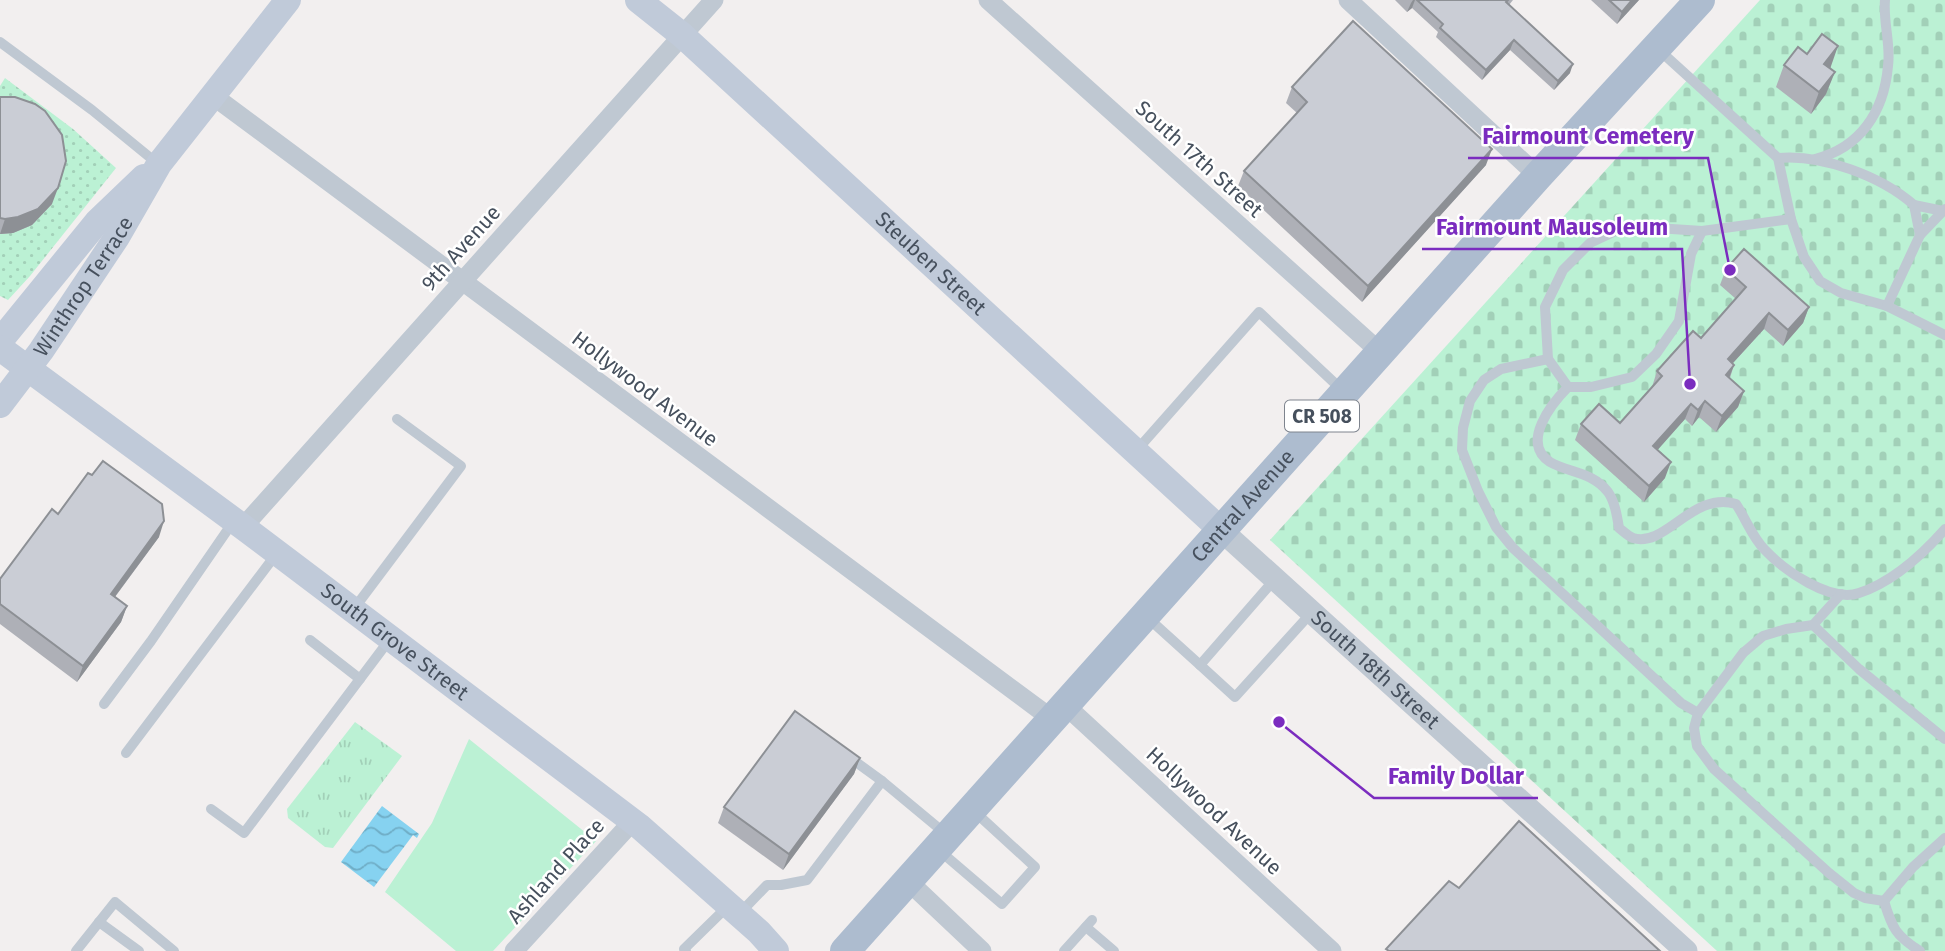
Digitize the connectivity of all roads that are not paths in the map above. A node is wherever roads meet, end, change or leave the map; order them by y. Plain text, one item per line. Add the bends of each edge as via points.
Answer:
1 (288, 0) edge
2 (638, 0) edge
3 (714, 0) edge
4 (988, 0) edge
5 (1348, 0) edge
6 (1700, 0) edge
7 (1885, 0) edge
8 (682, 35) junction
9 (0, 43) edge
10 (1656, 48) junction
11 (212, 96) junction
12 (1778, 158) junction
13 (1815, 159) junction
14 (159, 164) junction
15 (1538, 176) junction
16 (1914, 205) junction
17 (1944, 210) edge
18 (1791, 219) junction
19 (1702, 231) junction
20 (1920, 235) junction
21 (462, 282) junction
22 (1887, 306) junction
23 (1945, 335) edge
24 (0, 341) edge
25 (0, 348) edge
26 (1380, 352) junction
27 (1548, 359) junction
28 (28, 369) junction
29 (1568, 387) junction
30 (1344, 392) junction
31 (0, 405) edge
32 (397, 419) dead end
33 (1136, 452) junction
34 (238, 524) junction
35 (1945, 529) edge
36 (1221, 530) junction
37 (277, 553) junction
38 (1275, 579) junction
39 (1841, 594) junction
40 (353, 610) junction
41 (1311, 612) junction
42 (1145, 616) junction
43 (1813, 625) junction
44 (391, 639) junction
45 (310, 640) dead end
46 (1200, 665) junction
47 (360, 679) junction
48 (104, 704) dead end
49 (1059, 712) junction
50 (1698, 713) junction
51 (1945, 739) edge
52 (842, 751) edge
53 (126, 753) dead end
54 (882, 781) junction
55 (211, 809) dead end
56 (972, 809) junction
57 (632, 822) junction
58 (942, 842) junction
59 (1944, 842) edge
60 (908, 881) junction
61 (1884, 901) junction
62 (733, 910) junction
63 (99, 922) junction
64 (767, 945) edge
65 (76, 951) edge
66 (139, 951) edge
67 (174, 951) edge
68 (514, 951) edge
69 (686, 951) edge
70 (845, 951) edge
71 (982, 951) edge
72 (1064, 951) edge
73 (1114, 951) edge
74 (1332, 951) edge
75 (1686, 951) edge
76 (1920, 951) edge

1 - 11 main road, Winthrop Terrace
2 - 8 main road, Steuben Street
3 - 8 street, 9th Avenue
4 - 26 street, South 17th Street
5 - 15 street
6 - 10 main road, Central Avenue / CR 508
7 - 13 lane via 1888,66 1877,110 1857,138 1835,154
8 - 21 street, 9th Avenue
8 - 33 main road, Steuben Street
9 - 14 lane
10 - 12 lane
10 - 15 main road, Central Avenue / CR 508
11 - 14 main road, Winthrop Terrace
11 - 21 street, Hollywood Avenue
12 - 13 lane
12 - 18 lane
13 - 16 lane via 1897,190
14 - 24 main road, Winthrop Terrace via 97,222
14 - 28 main road, Winthrop Terrace via 123,227
15 - 26 main road, Central Avenue / CR 508
16 - 17 lane
16 - 20 lane
17 - 20 lane
18 - 19 lane
18 - 22 lane via 1804,257 1820,281 1841,293
19 - 27 lane via 1626,226 1590,243 1563,270 1545,307
19 - 29 lane via 1691,254 1679,321 1656,354 1632,377 1591,387
20 - 22 lane
21 - 34 street, 9th Avenue
21 - 49 street, Hollywood Avenue
22 - 23 lane
25 - 28 main road, South Grove Street
26 - 30 main road, Central Avenue / CR 508
27 - 29 lane
27 - 50 lane via 1502,369 1485,380 1470,401 1462,450 1478,491 1513,548 1681,703
28 - 31 main road, Winthrop Terrace
28 - 34 main road, South Grove Street
29 - 39 lane via 1539,427 1538,443 1550,461 1598,482 1609,492 1619,528 1625,533 1646,539 1723,500 1736,504 1763,548 1779,564 1821,589
30 - 33 lane via 1259,312
30 - 36 main road, Central Avenue / CR 508
32 - 40 lane via 461,466
33 - 36 main road, Steuben Street
34 - 37 main road, South Grove Street
34 - 48 lane
35 - 39 lane via 1898,573 1858,594
36 - 38 street, South 18th Street
36 - 42 main road, Central Avenue / CR 508
37 - 40 main road, South Grove Street
37 - 53 lane
38 - 41 street, South 18th Street
38 - 46 lane
39 - 43 lane
40 - 44 main road, South Grove Street
41 - 46 lane via 1235,697
41 - 75 street, South 18th Street
42 - 46 lane
42 - 49 main road, Central Avenue / CR 508
43 - 50 lane via 1763,636 1743,653
43 - 51 lane
44 - 47 lane
44 - 57 main road, South Grove Street
45 - 47 lane
47 - 55 lane via 244,833
49 - 56 main road, Central Avenue / CR 508
49 - 74 street, Hollywood Avenue
50 - 61 lane via 1694,728 1697,747 1714,769 1854,893
52 - 54 lane
54 - 58 lane
54 - 62 lane via 807,880 767,885
56 - 58 main road, Central Avenue / CR 508
56 - 58 lane via 1035,867 1002,904
57 - 62 main road, South Grove Street
57 - 68 street, Ashland Place
58 - 60 main road, Central Avenue / CR 508
59 - 61 lane via 1913,867
60 - 70 main road, Central Avenue / CR 508
60 - 71 street
61 - 76 lane via 1893,929
62 - 64 main road, South Grove Street
62 - 69 lane via 684,948
63 - 65 lane
63 - 66 lane
63 - 67 lane via 115,902
72 - 73 lane via 1089,924

